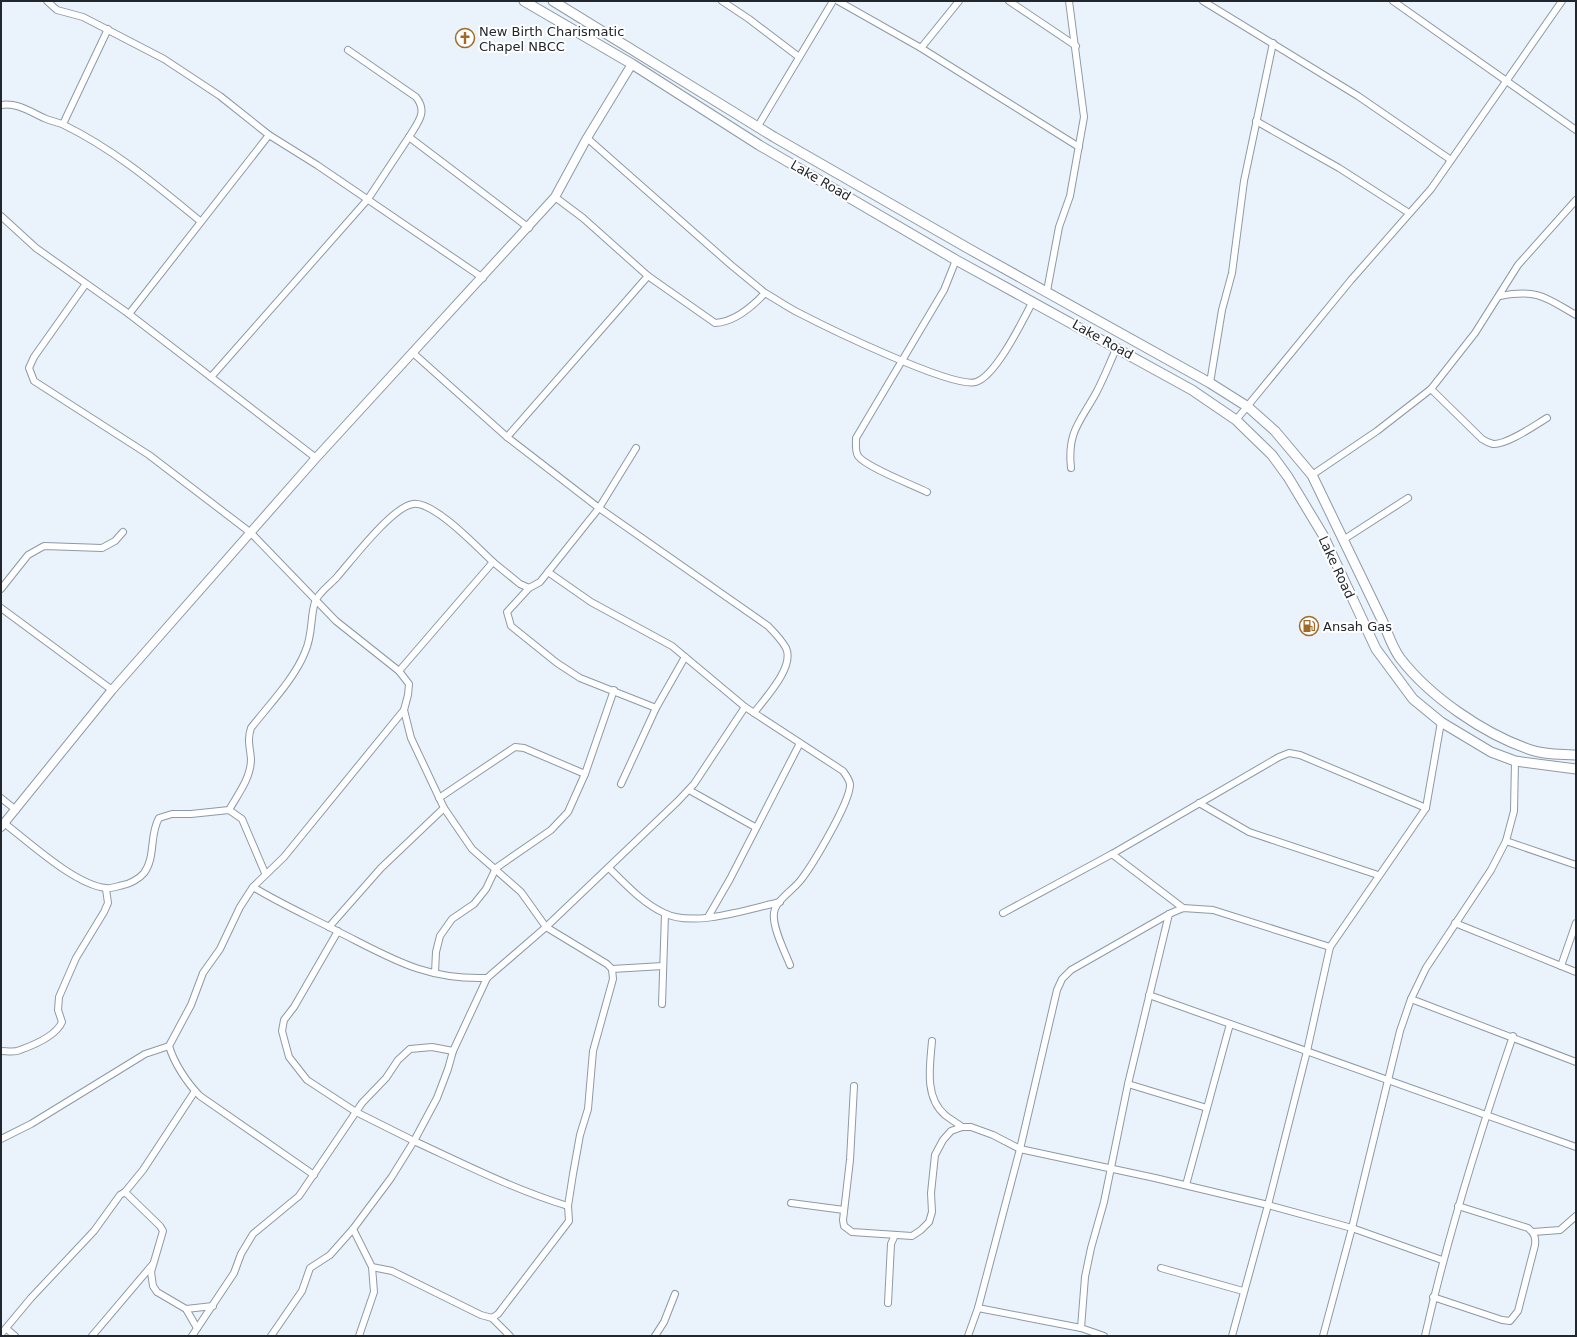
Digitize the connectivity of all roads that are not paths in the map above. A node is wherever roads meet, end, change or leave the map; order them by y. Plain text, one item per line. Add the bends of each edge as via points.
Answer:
1 (47, 1) edge
2 (524, 1) edge
3 (554, 1) edge
4 (722, 1) edge
5 (833, 1) edge
6 (838, 1) edge
7 (959, 1) edge
8 (1009, 1) edge
9 (1069, 1) edge
10 (1202, 1) edge
11 (1393, 1) edge
12 (1562, 1) edge
13 (108, 29) junction
14 (1273, 43) junction
15 (1076, 46) junction
16 (921, 48) junction
17 (348, 50) dead end
18 (799, 57) junction
19 (632, 64) junction
20 (1506, 81) junction
21 (1, 105) edge
22 (1256, 121) junction
23 (63, 124) junction
24 (758, 126) junction
25 (1576, 130) edge
26 (270, 135) junction
27 (409, 137) junction
28 (587, 138) junction
29 (1079, 147) junction
30 (1451, 160) junction
31 (555, 197) junction
32 (368, 199) junction
33 (1576, 200) edge
34 (1409, 213) junction
35 (1, 216) edge
36 (200, 221) junction
37 (529, 228) junction
38 (956, 260) junction
39 (648, 276) junction
40 (483, 278) junction
41 (85, 285) junction
42 (1047, 291) junction
43 (765, 292) junction
44 (1500, 296) junction
45 (1033, 301) junction
46 (129, 314) junction
47 (1576, 315) edge
48 (1117, 347) junction
49 (412, 352) junction
50 (902, 360) junction
51 (211, 376) junction
52 (1210, 383) junction
53 (1431, 389) junction
54 (1248, 407) junction
55 (1547, 418) dead end
56 (1236, 420) junction
57 (507, 437) junction
58 (636, 448) dead end
59 (316, 458) junction
60 (1071, 468) dead end
61 (1312, 475) junction
62 (927, 492) dead end
63 (1408, 498) dead end
64 (599, 508) junction
65 (123, 532) dead end
66 (251, 533) junction
67 (1343, 540) junction
68 (493, 562) junction
69 (548, 572) junction
70 (529, 588) junction
71 (1, 589) edge
72 (315, 601) junction
73 (1, 608) edge
74 (685, 657) junction
75 (399, 671) junction
76 (112, 690) junction
77 (614, 690) junction
78 (745, 707) junction
79 (656, 708) junction
80 (404, 710) junction
81 (754, 713) junction
82 (1441, 722) junction
83 (800, 743) junction
84 (1576, 755) edge
85 (1515, 761) junction
86 (1576, 769) edge
87 (585, 774) junction
88 (622, 784) dead end
89 (689, 790) junction
90 (1, 798) edge
91 (439, 798) junction
92 (1199, 804) junction
93 (444, 808) junction
94 (1426, 808) junction
95 (16, 810) junction
96 (229, 810) junction
97 (3, 825) edge
98 (755, 827) junction
99 (1506, 841) junction
100 (1112, 854) junction
101 (1576, 865) edge
102 (496, 868) junction
103 (610, 868) junction
104 (265, 873) junction
105 (1378, 875) junction
106 (253, 887) junction
107 (106, 889) junction
108 (780, 902) junction
109 (1183, 908) junction
110 (1003, 913) dead end
111 (665, 914) junction
112 (1169, 914) junction
113 (708, 917) junction
114 (1455, 923) junction
115 (1576, 923) edge
116 (329, 927) junction
117 (546, 927) junction
118 (338, 931) junction
119 (1330, 947) junction
120 (790, 965) dead end
121 (663, 966) junction
122 (1561, 966) junction
123 (612, 969) junction
124 (1576, 972) edge
125 (435, 973) junction
126 (487, 978) junction
127 (1149, 995) junction
128 (1411, 998) junction
129 (662, 1004) dead end
130 (1230, 1024) junction
131 (1513, 1036) junction
132 (932, 1041) dead end
133 (169, 1046) junction
134 (453, 1050) junction
135 (1, 1051) edge
136 (1307, 1051) junction
137 (1576, 1062) edge
138 (1388, 1080) junction
139 (1128, 1084) junction
140 (854, 1086) dead end
141 (195, 1092) junction
142 (1207, 1108) junction
143 (356, 1112) junction
144 (1486, 1114) junction
145 (962, 1127) junction
146 (1, 1139) edge
147 (414, 1141) junction
148 (1576, 1147) edge
149 (1020, 1149) junction
150 (1111, 1169) junction
151 (314, 1175) junction
152 (1186, 1185) junction
153 (125, 1192) junction
154 (791, 1203) dead end
155 (1268, 1204) junction
156 (568, 1206) junction
157 (1458, 1206) junction
158 (844, 1210) junction
159 (1576, 1216) edge
160 (1352, 1228) junction
161 (353, 1229) junction
162 (1533, 1232) junction
163 (895, 1234) junction
164 (1442, 1260) junction
165 (154, 1261) junction
166 (372, 1268) junction
167 (1161, 1268) dead end
168 (1243, 1291) junction
169 (675, 1294) dead end
170 (1434, 1297) junction
171 (888, 1303) dead end
172 (214, 1306) junction
173 (978, 1308) junction
174 (186, 1309) junction
175 (492, 1318) junction
176 (197, 1328) junction
177 (1081, 1328) junction
178 (7, 1329) junction
179 (1, 1334) edge
180 (15, 1336) edge
181 (92, 1336) edge
182 (192, 1336) edge
183 (271, 1336) edge
184 (359, 1336) edge
185 (510, 1336) edge
186 (655, 1336) edge
187 (968, 1336) edge
188 (1104, 1336) edge
189 (1232, 1336) edge
190 (1323, 1336) edge
191 (1425, 1336) edge

1 - 13 street via 57,10 83,17
2 - 19 main road, Lake Road
3 - 24 main road, Lake Road
4 - 18 street
5 - 18 street
6 - 16 street
7 - 16 street
8 - 15 street
9 - 15 street
10 - 14 street
11 - 20 street
12 - 20 street
13 - 23 street
13 - 26 street via 164,59 220,96
14 - 22 street
14 - 30 street via 1358,96
15 - 29 street via 1084,117
16 - 29 street
17 - 27 street via 416,97 421,104 423,111
18 - 24 street
19 - 28 street
19 - 38 main road, Lake Road via 759,145
20 - 25 street
20 - 30 street
21 - 23 street via 26,108 45,119
22 - 34 street
22 - 52 street via 1244,182 1232,273 1222,310
23 - 36 street via 137,169
24 - 42 main road, Lake Road via 971,250
26 - 32 street
26 - 36 street
27 - 32 street
27 - 37 street
28 - 31 street
28 - 43 street
29 - 42 street via 1070,196 1059,227
30 - 34 street
31 - 37 street
31 - 39 street via 583,218
32 - 40 street
32 - 51 street
33 - 44 street via 1518,265
34 - 54 street
35 - 41 street via 36,248
36 - 46 street
37 - 40 street
38 - 45 main road, Lake Road
38 - 50 street via 944,290
39 - 43 street via 715,323 725,322 742,312
39 - 57 street
40 - 49 street
41 - 46 street
41 - 66 street via 34,357 29,368 34,381 149,454
42 - 52 main road, Lake Road
43 - 50 street via 798,313
44 - 47 street via 1529,292 1538,294
44 - 53 street
45 - 48 main road, Lake Road
45 - 50 street via 994,369 977,382 965,383
46 - 51 street
48 - 56 main road, Lake Road via 1204,398
48 - 60 street via 1096,392 1076,424 1069,450
49 - 57 street
49 - 59 street
50 - 62 street via 856,438 856,447 858,456 869,464
51 - 59 street
52 - 54 main road, Lake Road
53 - 55 street via 1482,439 1494,444 1506,441
53 - 61 street via 1377,431
54 - 56 street
54 - 61 main road, Lake Road via 1275,431
56 - 82 main road, Lake Road via 1272,455 1300,494 1323,535 1376,649 1413,699
57 - 64 street
58 - 64 street
59 - 66 street
61 - 67 main road, Lake Road
63 - 67 street
64 - 69 street
64 - 81 street via 768,626 779,638 786,649 788,662
65 - 71 street via 115,541 102,548 44,546 28,555
66 - 72 street
66 - 76 street
67 - 84 main road, Lake Road via 1399,657 1430,690 1459,712 1506,739 1544,754
68 - 70 street via 520,584
68 - 72 street via 438,514 413,504 401,510 373,535
68 - 75 street
69 - 70 street via 540,582
69 - 74 street via 591,602 652,634
70 - 77 street via 507,612 511,626 575,674
72 - 75 street
72 - 96 street via 311,635 305,653 296,670 251,728 247,738 251,759 249,776
73 - 76 street
74 - 78 street
74 - 79 street
75 - 80 street via 408,684
76 - 95 street
77 - 79 street
77 - 87 street
78 - 81 street
78 - 89 street
79 - 88 street
80 - 91 street via 410,738
80 - 104 street via 302,835
81 - 83 street
82 - 85 main road, Lake Road via 1491,752
82 - 94 street
83 - 98 street
83 - 108 street via 842,771 850,786 824,844 800,881
85 - 86 main road, Lake Road
85 - 99 street via 1514,811
87 - 91 street via 524,748 515,747
87 - 102 street via 568,812 551,830
89 - 98 street
89 - 103 street
90 - 95 street
91 - 93 street
92 - 94 street via 1289,753 1300,755
92 - 100 street
92 - 105 street via 1249,832
93 - 102 street via 472,850
93 - 116 street via 381,868
94 - 105 street
95 - 97 street
96 - 104 street via 242,819
96 - 107 street via 172,814 159,818 154,826 151,858 144,874 128,884
97 - 107 street via 84,882
98 - 113 street
99 - 101 street
99 - 114 street via 1491,870
100 - 109 street
100 - 110 street
102 - 117 street via 520,892
102 - 125 street via 486,890 474,904 452,919 440,936
103 - 111 street via 632,891
103 - 117 street
104 - 106 street
105 - 119 street
106 - 116 street via 281,905
106 - 133 street via 240,907 220,949 203,973
107 - 135 street via 108,903 76,958 59,997 58,1010 62,1022 60,1027 49,1037 20,1051
108 - 113 street
108 - 120 street via 774,912 774,922
109 - 112 street
109 - 119 street via 1213,910
111 - 113 street via 681,918
111 - 121 street
112 - 127 street
112 - 149 street via 1071,970 1062,980 1057,990
114 - 122 street
114 - 128 street via 1426,968
115 - 122 street
116 - 118 street
117 - 123 street
117 - 126 street
118 - 125 street via 391,959
118 - 143 street via 284,1020 282,1031 288,1057 307,1080
119 - 136 street
121 - 123 street
121 - 129 street
122 - 124 street
123 - 156 street via 613,979 593,1052 588,1109 580,1134
125 - 126 street via 466,978
126 - 134 street
127 - 130 street
127 - 139 street
128 - 131 street
128 - 138 street
130 - 136 street
130 - 142 street
131 - 137 street
131 - 144 street
132 - 145 street via 929,1082 933,1096 944,1114
133 - 141 street
133 - 146 street via 145,1054 32,1124
134 - 143 street via 432,1047 410,1048
134 - 147 street via 438,1098
136 - 138 street
136 - 155 street
138 - 144 street
138 - 160 street
139 - 142 street
139 - 150 street
140 - 158 street
141 - 151 street via 266,1144
141 - 153 street via 143,1170
142 - 152 street
143 - 147 street
143 - 151 street
144 - 148 street
144 - 157 street
145 - 149 street via 983,1131
145 - 163 street via 952,1131 943,1140 936,1155 929,1222 912,1236
147 - 156 street via 547,1200
147 - 161 street via 391,1178
149 - 150 street
149 - 173 street
150 - 152 street
150 - 177 street via 1085,1277
151 - 172 street via 299,1196 253,1234
152 - 155 street
153 - 165 street via 164,1231
153 - 178 street via 120,1195 94,1231 31,1298
154 - 158 street
155 - 160 street
155 - 168 street
156 - 175 street via 569,1221 498,1314
157 - 162 street via 1528,1228
157 - 164 street
158 - 163 street via 844,1226 848,1230
159 - 162 street via 1560,1230
160 - 164 street
160 - 190 street
161 - 166 street
161 - 183 street via 330,1255 310,1268 302,1291
162 - 170 street via 1536,1238 1535,1245 1518,1311 1510,1321
163 - 171 street via 891,1244
164 - 170 street
165 - 174 street via 151,1272 153,1286 157,1292
165 - 181 street
166 - 175 street via 392,1271
166 - 184 street via 374,1292
167 - 168 street
168 - 189 street
169 - 186 street via 664,1322
170 - 191 street
172 - 174 street
172 - 176 street
173 - 177 street
173 - 187 street
174 - 176 street
175 - 185 street
176 - 182 street
177 - 188 street
178 - 179 street
178 - 180 street

